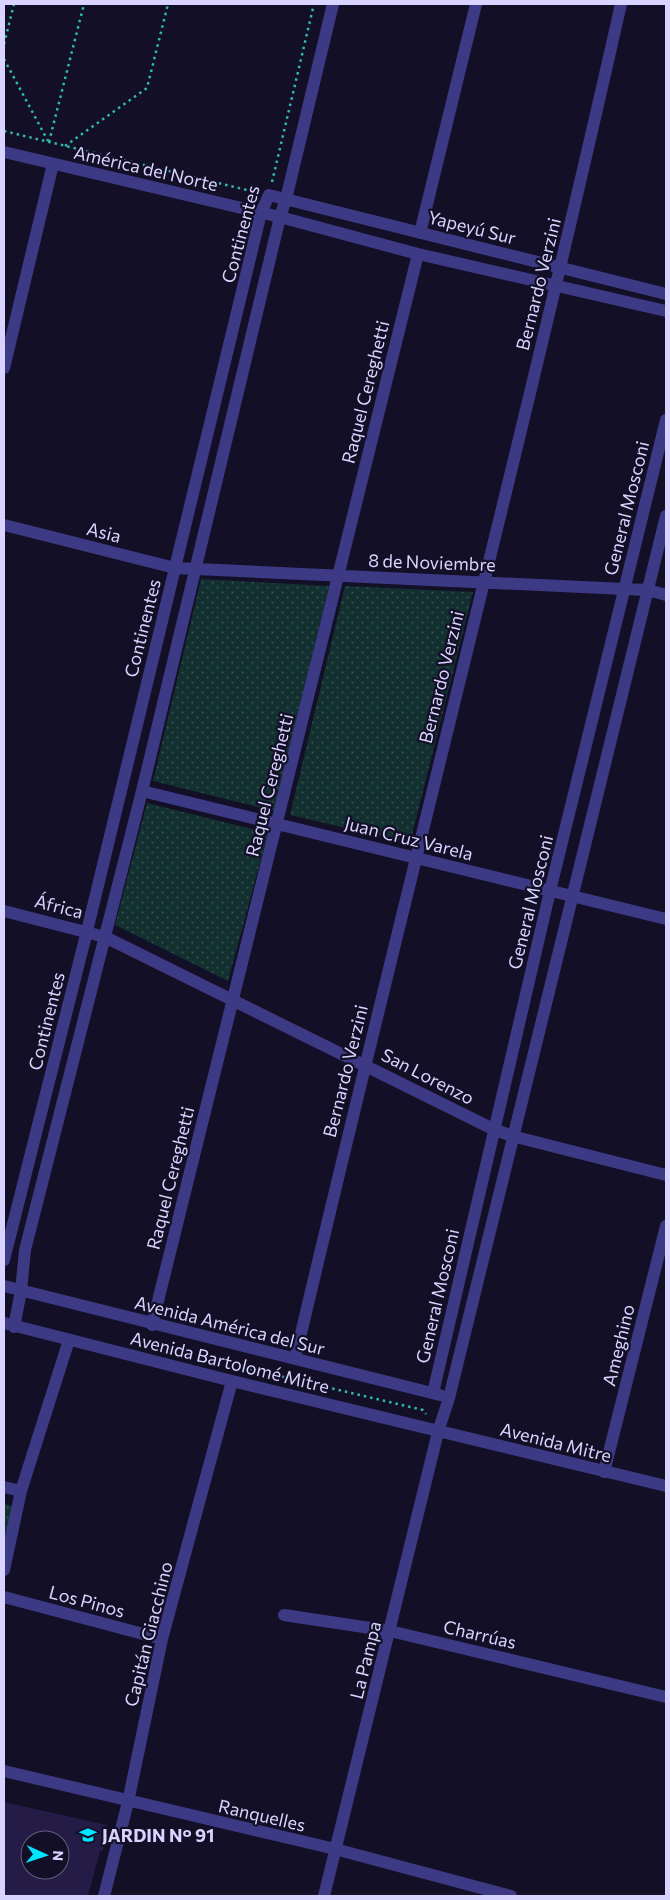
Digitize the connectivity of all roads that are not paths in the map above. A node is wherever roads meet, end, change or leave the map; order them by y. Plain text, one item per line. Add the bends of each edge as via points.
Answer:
1 (333, 4) edge
2 (476, 4) edge
3 (622, 4) edge
4 (4, 152) edge
5 (53, 164) junction
6 (269, 196) joint
7 (286, 200) junction
8 (261, 213) junction
9 (280, 217) junction
10 (420, 233) junction
11 (418, 254) junction
12 (562, 267) junction
13 (556, 286) junction
14 (666, 294) edge
15 (666, 311) edge
16 (4, 368) edge
17 (666, 420) edge
18 (666, 516) edge
19 (4, 525) edge
20 (175, 568) junction
21 (196, 569) junction
22 (337, 576) junction
23 (483, 582) junction
24 (624, 589) junction
25 (648, 590) junction
26 (666, 595) edge
27 (142, 791) junction
28 (278, 823) junction
29 (416, 858) junction
30 (550, 891) junction
31 (573, 896) junction
32 (4, 911) edge
33 (666, 919) edge
34 (87, 931) junction
35 (105, 937) junction
36 (232, 998) junction
37 (364, 1064) junction
38 (493, 1129) junction
39 (512, 1136) junction
40 (666, 1175) edge
41 (666, 1226) edge
42 (4, 1260) edge
43 (4, 1286) edge
44 (21, 1291) junction
45 (9, 1325) edge
46 (152, 1325) junction
47 (69, 1340) junction
48 (295, 1359) junction
49 (232, 1381) junction
50 (432, 1393) junction
51 (449, 1398) junction
52 (438, 1432) junction
53 (604, 1472) junction
54 (666, 1486) edge
55 (4, 1487) edge
56 (21, 1491) junction
57 (4, 1570) edge
58 (4, 1597) edge
59 (284, 1615) dead end
60 (390, 1631) junction
61 (162, 1639) junction
62 (666, 1697) edge
63 (4, 1771) edge
64 (128, 1802) junction
65 (335, 1849) junction
66 (104, 1896) edge
67 (324, 1896) edge
68 (511, 1896) edge

1 - 7 street, Continentes
2 - 10 street
3 - 12 street, Bernardo Verzini
4 - 5 street, América del Norte
5 - 8 street, América del Norte
5 - 16 street
6 - 7 street, Yapeyú Sur
6 - 8 street, Continentes
7 - 9 street, Continentes
7 - 10 street, Yapeyú Sur
8 - 9 street, América del Norte
8 - 20 street, Continentes
9 - 11 street
9 - 21 street, Continentes
10 - 12 street, Yapeyú Sur
11 - 13 street
11 - 22 street, Raquel Cereghetti
12 - 13 street, Bernardo Verzini
12 - 14 street, Yapeyú Sur
13 - 15 street
13 - 23 street, Bernardo Verzini
17 - 24 street, General Mosconi
18 - 25 street, General Mosconi
19 - 20 street, Asia
20 - 21 street, Asia
20 - 34 street, Continentes
21 - 22 street, 8 de Noviembre
21 - 27 street, Continentes
22 - 23 street, 8 de Noviembre
22 - 28 street, Raquel Cereghetti
23 - 24 street, 8 de Noviembre
23 - 29 street, Bernardo Verzini
24 - 25 street, 8 de Noviembre
24 - 30 street, General Mosconi
25 - 26 street, 8 de Noviembre
25 - 31 street, General Mosconi
27 - 28 street, Juan Cruz Varela
27 - 35 street, Continentes
28 - 29 street, Juan Cruz Varela
28 - 36 street, Raquel Cereghetti
29 - 30 street, Juan Cruz Varela
29 - 37 street, Bernardo Verzini
30 - 31 street, Juan Cruz Varela
30 - 38 street, General Mosconi
31 - 33 street, Juan Cruz Varela
31 - 39 street, General Mosconi
32 - 34 street, África
34 - 35 street, África
34 - 42 street, Continentes
35 - 36 street, San Lorenzo
35 - 44 street, Continentes via 25,1250
36 - 37 street, San Lorenzo
36 - 46 street, Raquel Cereghetti
37 - 38 street, San Lorenzo
37 - 48 street, Bernardo Verzini
38 - 39 street, San Lorenzo
38 - 50 street, General Mosconi
39 - 40 street, San Lorenzo
39 - 51 street, General Mosconi
41 - 53 street, Ameghino
43 - 44 street, Avenida América del Sur
44 - 45 street, Continentes
44 - 46 street, Avenida América del Sur
45 - 47 street, Avenida Bartolomé Mitre
46 - 48 street, Avenida América del Sur
47 - 49 street, Avenida Bartolomé Mitre
47 - 56 street
48 - 50 street, Avenida América del Sur
49 - 52 street, Avenida Bartolomé Mitre
49 - 61 street, Capitán Giacchino
50 - 51 street, Avenida América del Sur
51 - 52 street, General Mosconi
52 - 53 street, Avenida Mitre
52 - 60 street, La Pampa
53 - 54 street, Avenida Mitre
55 - 56 street
56 - 57 street
58 - 61 street, Los Pinos
59 - 60 street, Charrúas
60 - 62 street, Charrúas
60 - 65 street, La Pampa
61 - 64 street, Capitán Giacchino
63 - 64 street, Ranquelles
64 - 65 street, Ranquelles
64 - 66 street, Capitán Giacchino
65 - 67 street, La Pampa
65 - 68 street, Ranquelles

